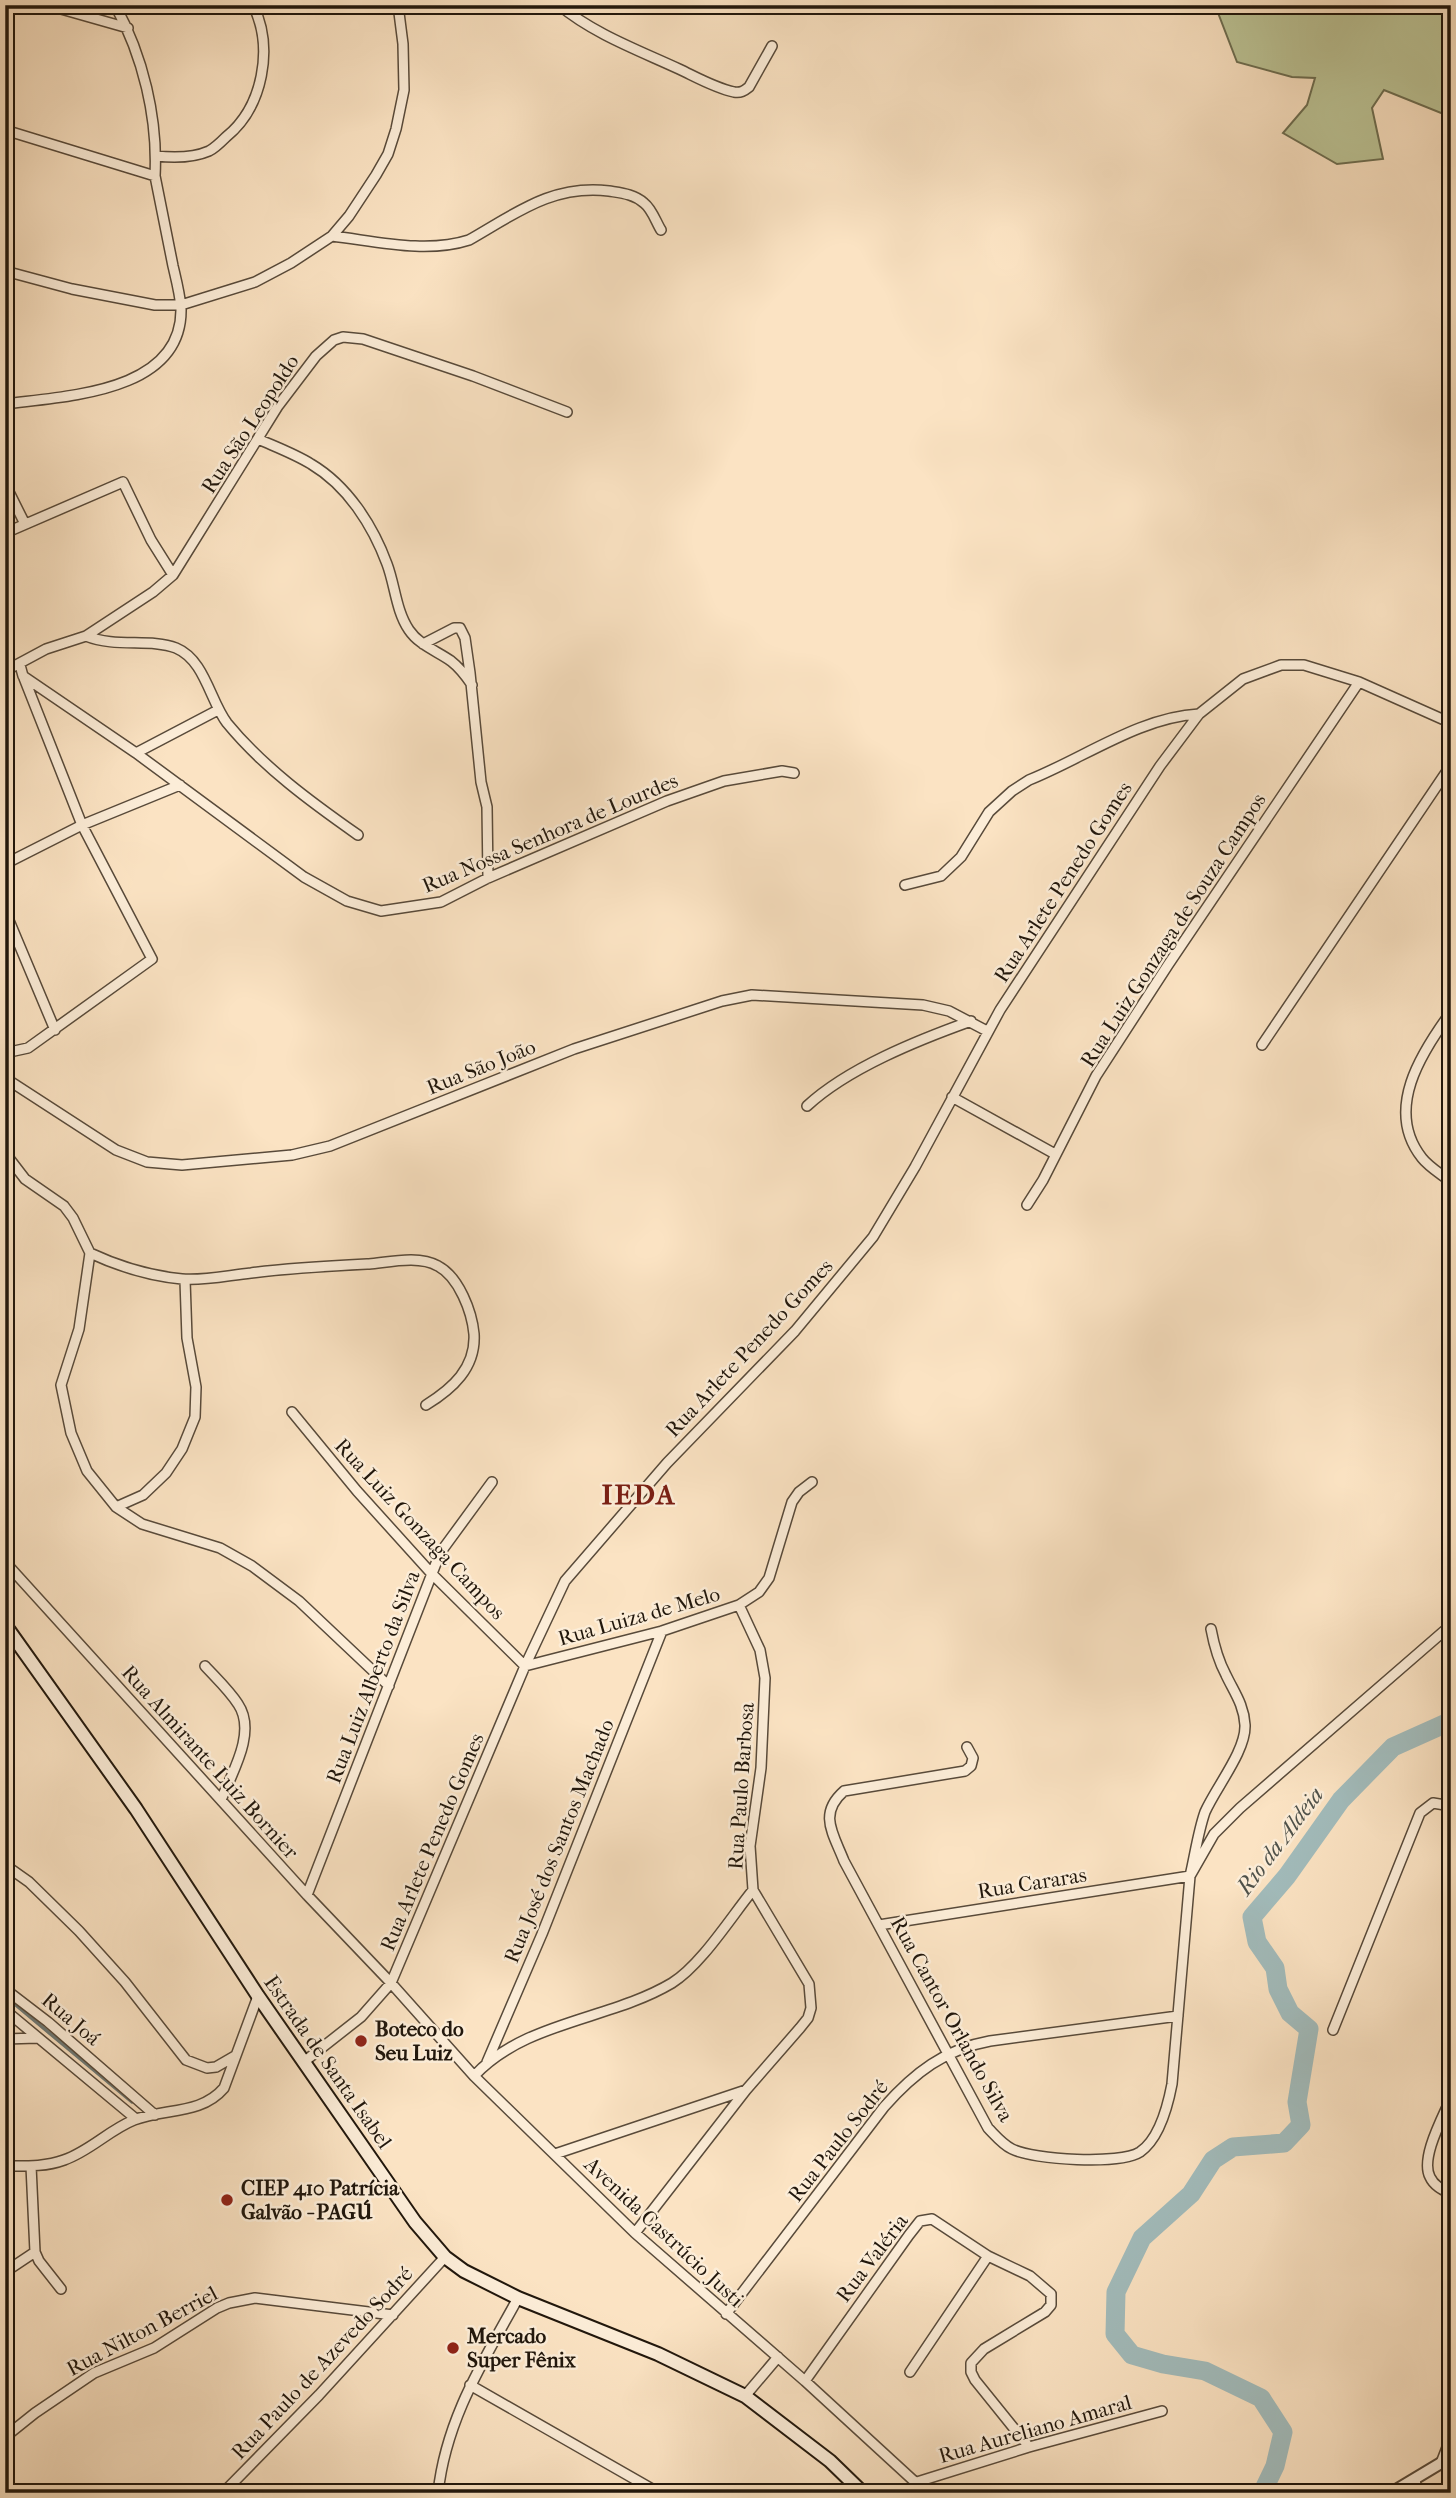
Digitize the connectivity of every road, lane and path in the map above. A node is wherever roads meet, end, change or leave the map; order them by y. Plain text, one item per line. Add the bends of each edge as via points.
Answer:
1 (47, 5) edge
2 (115, 5) edge
3 (253, 5) edge
4 (398, 5) edge
5 (559, 5) edge
6 (128, 28) junction
7 (772, 46) dead end
8 (5, 130) edge
9 (156, 156) junction
10 (155, 176) junction
11 (661, 230) dead end
12 (332, 236) junction
13 (5, 271) edge
14 (181, 305) junction
15 (5, 404) edge
16 (567, 412) dead end
17 (258, 439) junction
18 (5, 484) edge
19 (25, 524) junction
20 (5, 534) edge
21 (173, 575) junction
22 (86, 636) junction
23 (423, 644) junction
24 (20, 665) junction
25 (5, 671) edge
26 (23, 676) junction
27 (1360, 681) junction
28 (472, 685) junction
29 (218, 710) junction
30 (1199, 714) junction
31 (1451, 723) edge
32 (136, 753) junction
33 (1451, 765) edge
34 (794, 772) dead end
35 (180, 785) junction
36 (82, 825) junction
37 (358, 835) dead end
38 (5, 864) edge
39 (488, 878) junction
40 (905, 885) dead end
41 (5, 911) edge
42 (1451, 1012) edge
43 (971, 1021) junction
44 (55, 1030) junction
45 (987, 1031) junction
46 (1262, 1045) dead end
47 (5, 1053) edge
48 (5, 1078) edge
49 (953, 1097) junction
50 (807, 1106) dead end
51 (5, 1153) edge
52 (1055, 1154) junction
53 (1451, 1182) edge
54 (1027, 1205) dead end
55 (90, 1253) junction
56 (185, 1280) junction
57 (426, 1405) dead end
58 (292, 1412) dead end
59 (492, 1482) dead end
60 (812, 1482) dead end
61 (116, 1507) junction
62 (5, 1562) edge
63 (431, 1573) junction
64 (740, 1605) junction
65 (5, 1625) edge
66 (1451, 1625) edge
67 (1210, 1629) dead end
68 (662, 1631) junction
69 (205, 1666) dead end
70 (525, 1666) junction
71 (389, 1686) junction
72 (967, 1748) dead end
73 (221, 1800) junction
74 (1451, 1806) edge
75 (5, 1865) edge
76 (1190, 1875) junction
77 (753, 1890) junction
78 (307, 1895) junction
79 (880, 1925) junction
80 (391, 1983) junction
81 (5, 1989) edge
82 (258, 1996) junction
83 (5, 2010) edge
84 (1178, 2016) junction
85 (1333, 2031) dead end
86 (37, 2038) junction
87 (5, 2039) edge
88 (947, 2053) junction
89 (235, 2056) junction
90 (305, 2061) junction
91 (487, 2063) junction
92 (474, 2076) junction
93 (108, 2084) junction
94 (746, 2090) junction
95 (1451, 2098) edge
96 (155, 2115) junction
97 (136, 2119) junction
98 (555, 2154) junction
99 (5, 2166) edge
100 (31, 2166) junction
101 (1451, 2194) edge
102 (635, 2233) junction
103 (35, 2252) junction
104 (445, 2256) junction
105 (988, 2256) junction
106 (5, 2272) edge
107 (61, 2289) dead end
108 (518, 2298) junction
109 (726, 2314) junction
110 (393, 2315) junction
111 (778, 2357) junction
112 (910, 2372) dead end
113 (805, 2381) junction
114 (470, 2385) junction
115 (745, 2396) junction
116 (1162, 2411) dead end
117 (5, 2437) edge
118 (1451, 2437) edge
119 (1029, 2446) junction
120 (1446, 2460) edge
121 (1415, 2479) junction
122 (917, 2482) junction
123 (223, 2493) edge
124 (438, 2493) edge
125 (659, 2493) edge
126 (863, 2493) edge
127 (927, 2493) edge
128 (1391, 2493) edge
129 (1417, 2493) edge

1 - 6 street
2 - 6 street
3 - 9 street via 264,38 261,79 239,127 210,151 179,158
4 - 12 street via 404,89 396,129 376,175
5 - 7 street via 595,30 736,92 749,87
6 - 9 street via 143,72
8 - 10 street
9 - 10 street
10 - 14 street
11 - 12 street via 647,204 626,193 596,189 553,194 459,243 412,246
12 - 14 street via 255,282
13 - 14 street via 72,289 155,305
14 - 15 street via 172,347 129,382
16 - 17 street, Rua São Leopoldo via 396,349 343,337 316,356
17 - 21 street, Rua São Leopoldo
17 - 23 street via 312,464 352,500 376,536 403,619
18 - 19 street
19 - 20 street
19 - 21 street via 123,482
21 - 22 street, Rua São Leopoldo
22 - 24 street, Rua São Leopoldo via 46,649
22 - 29 street via 176,649 201,673
23 - 28 street via 451,661
23 - 28 street via 460,628
24 - 25 street, Rua São Leopoldo
24 - 26 street
26 - 32 street, Rua Nossa Senhora de Lourdes
26 - 36 street
27 - 30 street, Rua Arlete Penedo Gomes via 1304,664 1281,665 1243,679
27 - 31 street, Rua Arlete Penedo Gomes
27 - 52 street, Rua Luiz Gonzaga de Souza Campos via 1096,1076
28 - 39 street via 487,807
29 - 32 street
29 - 37 street via 256,755
30 - 40 street via 1175,715 1145,725 1029,780 989,813 961,857 941,876
30 - 45 street, Rua Arlete Penedo Gomes
32 - 35 street, Rua Nossa Senhora de Lourdes
33 - 46 street
34 - 39 street, Rua Nossa Senhora de Lourdes via 724,781
35 - 36 street
35 - 39 street, Rua Nossa Senhora de Lourdes via 304,877 363,907 381,911 441,902
36 - 38 street
36 - 44 street via 152,959
41 - 44 street
42 - 53 street via 1416,1065 1406,1098 1406,1126 1423,1160
43 - 45 street, Rua São João
43 - 48 street, Rua São João via 923,1005 752,995 574,1049 330,1146 292,1155 182,1165 147,1162 116,1150
43 - 50 street via 838,1080
44 - 47 street via 28,1048
45 - 49 street, Rua Arlete Penedo Gomes
49 - 52 street
49 - 70 street, Rua Arlete Penedo Gomes via 873,1237 795,1331 580,1561 565,1581
51 - 55 street via 25,1179 64,1206
52 - 54 street, Rua Luiz Gonzaga de Souza Campos
55 - 56 street via 131,1270
55 - 61 street via 79,1329 61,1385 78,1454
56 - 57 street via 415,1261 439,1266 467,1302 475,1345 464,1372
56 - 61 street via 195,1417 183,1449 166,1473 143,1495
58 - 63 street, Rua Luiz Gonzaga Campos
59 - 63 street, Rua Luiz Alberto da Silva via 440,1553
60 - 64 street, Rua Luiza de Melo via 792,1502 769,1578
61 - 71 street via 142,1524 220,1548 252,1566 299,1601
62 - 73 street, Rua Almirante Luiz Bornier
63 - 70 street, Rua Luiz Gonzaga Campos
63 - 71 street, Rua Luiz Alberto da Silva
64 - 68 street, Rua Luiza de Melo
64 - 77 street, Rua Paulo Barbosa via 760,1650 765,1678 761,1768 750,1846
65 - 82 main road, Estrada de Santa Isabel via 136,1809
66 - 76 street, Rua Cantor Orlando Silva via 1240,1808 1214,1835
67 - 76 street via 1243,1708 1245,1726 1238,1754 1205,1814
68 - 70 street, Rua Luiza de Melo
68 - 91 street, Rua José dos Santos Machado
69 - 73 street via 239,1705 244,1723 242,1745
70 - 80 street, Rua Arlete Penedo Gomes
71 - 78 street, Rua Luiz Alberto da Silva
72 - 79 street, Rua Cantor Orlando Silva via 973,1758 965,1771 855,1787 834,1800 829,1823 844,1861
73 - 78 street, Rua Almirante Luiz Bornier
74 - 85 street via 1433,1803 1420,1813
75 - 89 street via 79,1931 186,2060 207,2068
76 - 79 street, Rua Cararas
76 - 84 street, Rua Cantor Orlando Silva
77 - 91 street via 674,1982 533,2036
77 - 94 street, Rua Paulo Barbosa via 809,1984 811,2008 808,2018
78 - 80 street, Rua Almirante Luiz Bornier
79 - 88 street, Rua Cantor Orlando Silva
80 - 90 street, Rua Arlete Penedo Gomes via 361,2017
80 - 92 street, Avenida Castrúcio Justi
81 - 93 street, Rua Joá
82 - 89 street
82 - 90 main road, Estrada de Santa Isabel
83 - 86 street, Rua Joá
84 - 88 street, Rua Paulo Sodré via 990,2041
84 - 88 street, Rua Cantor Orlando Silva via 1166,2113 1142,2151 1115,2159 1039,2157 1013,2150 988,2128
86 - 87 street
86 - 93 street, Rua Joá
88 - 109 street, Rua Paulo Sodré via 884,2107
89 - 96 street via 224,2088 215,2098
90 - 104 main road, Estrada de Santa Isabel via 415,2222
91 - 92 street
92 - 98 street, Avenida Castrúcio Justi
93 - 96 street, Rua Joá
93 - 97 street, Rua Joá
94 - 98 street
94 - 102 street, Rua Paulo Barbosa
95 - 101 street via 1426,2165 1437,2186
96 - 97 street
97 - 100 street via 67,2160
98 - 102 street, Avenida Castrúcio Justi
99 - 100 street
100 - 103 street
102 - 109 street, Avenida Castrúcio Justi
103 - 106 street
103 - 107 street
104 - 108 main road, Estrada de Santa Isabel via 464,2271
104 - 110 street, Rua Paulo de Azevedo Sodré
105 - 112 street
105 - 113 street, Rua Valéria via 936,2220 920,2221
105 - 119 street, Rua Valéria via 1030,2276 1051,2294 1045,2312 984,2348 971,2363 975,2380
108 - 114 street
108 - 115 main road, Estrada de Santa Isabel via 658,2354
109 - 111 street, Avenida Castrúcio Justi
110 - 117 street, Rua Nilton Berriel via 255,2298 229,2303 153,2348 94,2373
110 - 123 street, Rua Paulo de Azevedo Sodré
111 - 113 street, Avenida Castrúcio Justi
111 - 115 street
113 - 122 street, Avenida Castrúcio Justi
114 - 124 street via 448,2437
114 - 125 street
115 - 126 main road, Estrada de Santa Isabel via 830,2461
116 - 119 street, Rua Aureliano Amaral
118 - 120 street
119 - 122 street, Rua Aureliano Amaral
120 - 121 street
121 - 128 street
121 - 129 street
122 - 127 street, Avenida Castrúcio Justi

